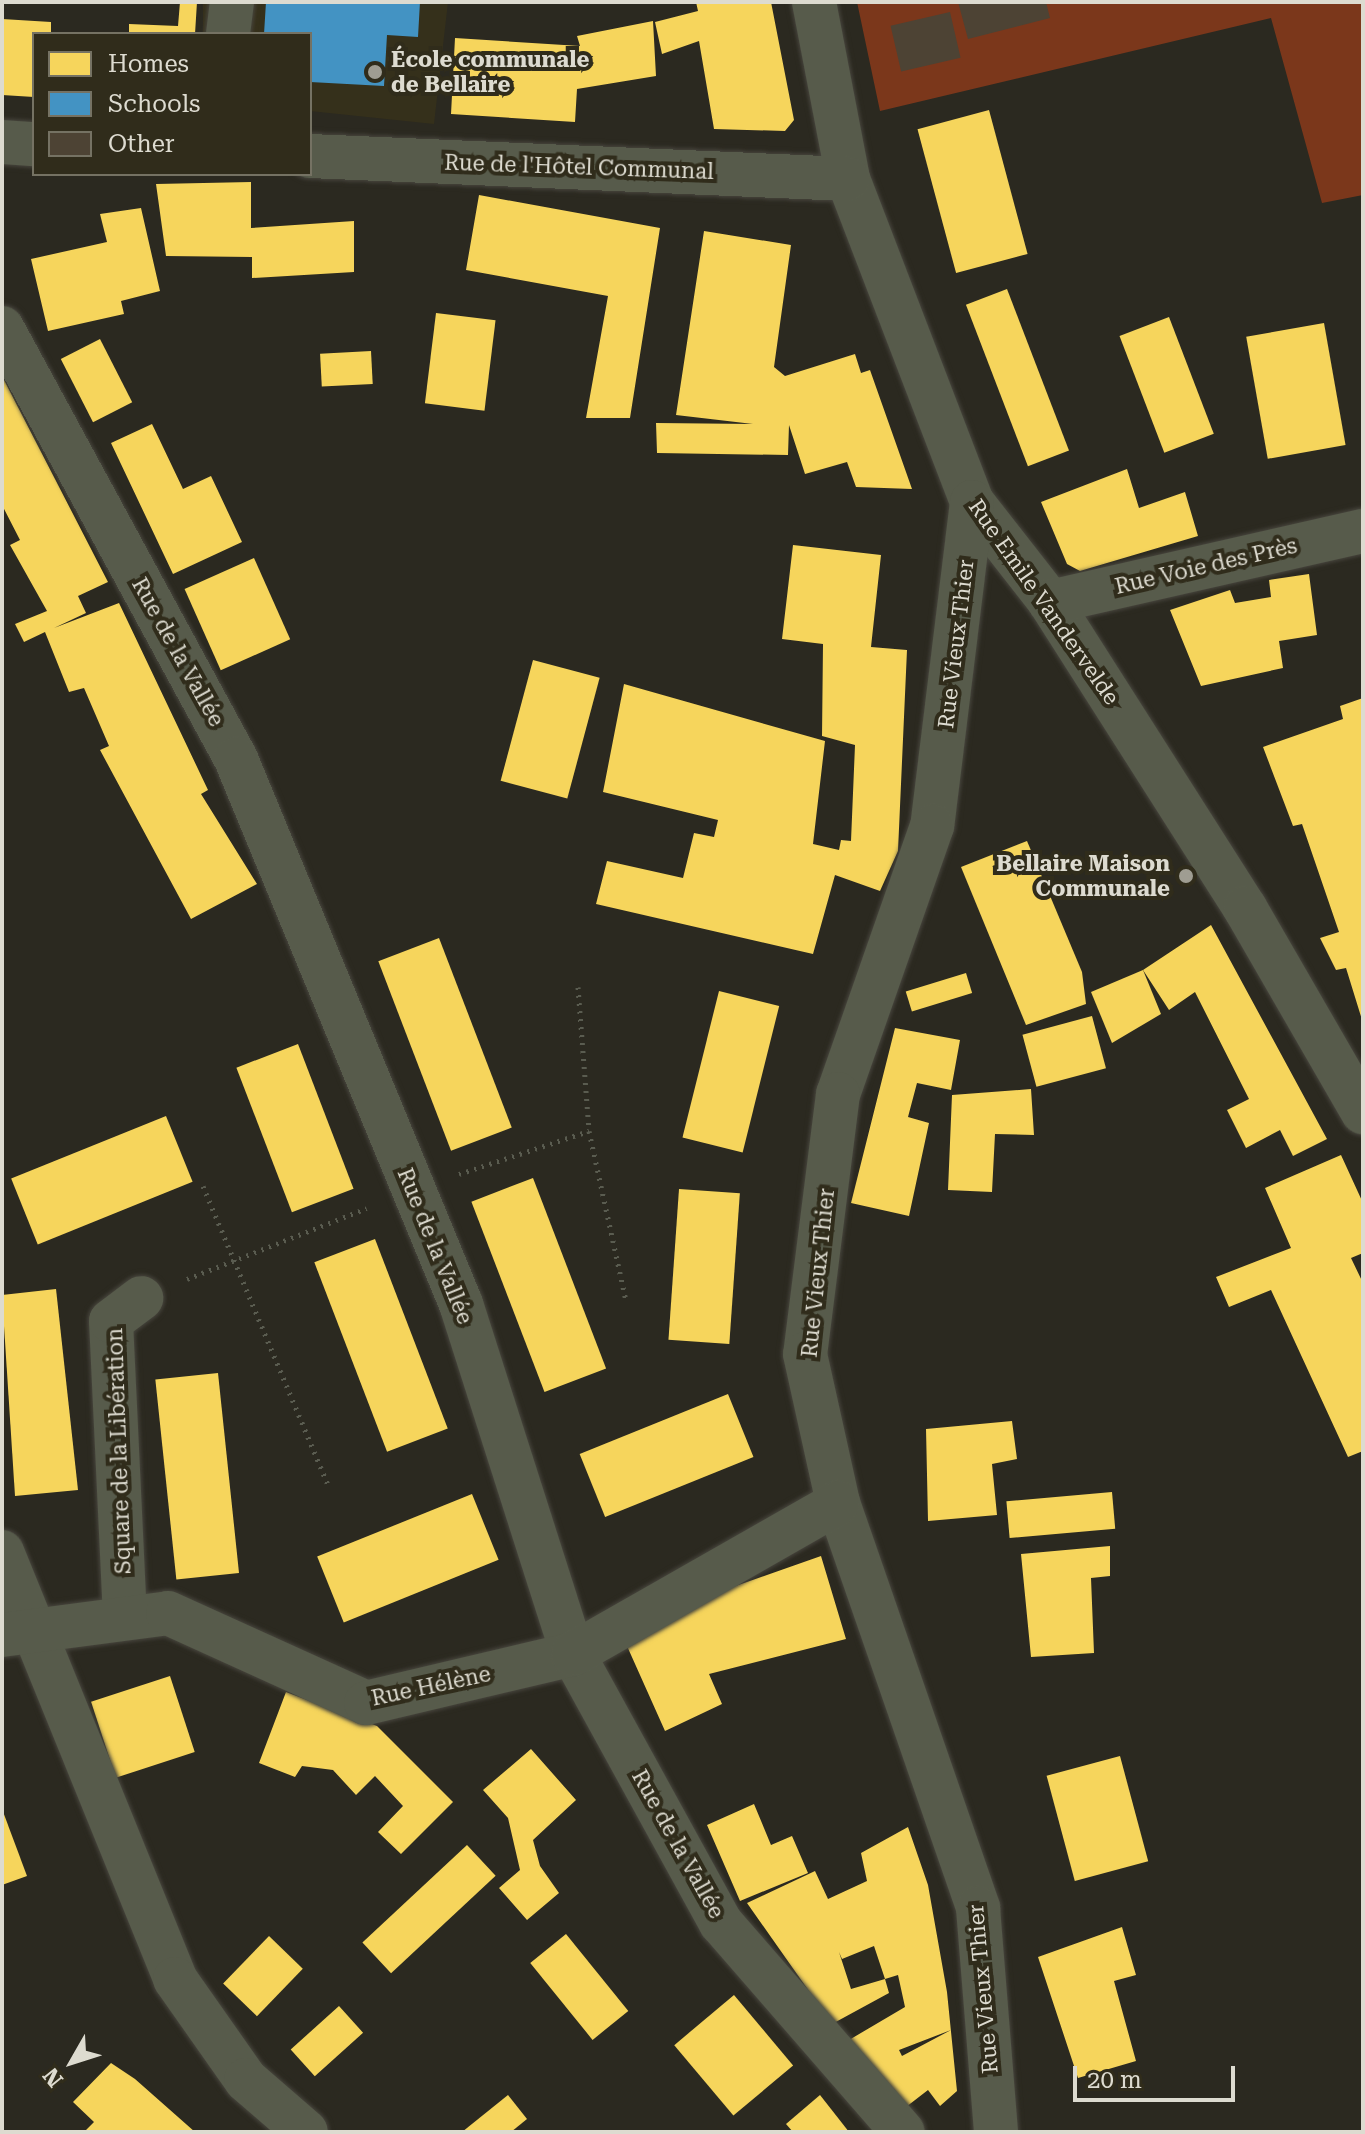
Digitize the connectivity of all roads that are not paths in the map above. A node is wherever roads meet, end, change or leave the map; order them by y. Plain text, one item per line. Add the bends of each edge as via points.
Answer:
1 (232, 2) edge
2 (814, 2) edge
3 (228, 32) edge
4 (2, 142) edge
5 (32, 144) edge
6 (312, 156) edge
7 (848, 179) junction
8 (2, 328) edge
9 (972, 502) junction
10 (1363, 531) edge
11 (1050, 602) junction
12 (1363, 1112) edge
13 (141, 1298) dead end
14 (838, 1503) junction
15 (2, 1552) edge
16 (125, 1618) junction
17 (17, 1632) edge
18 (573, 1654) junction
19 (306, 2132) edge
20 (903, 2132) edge
21 (996, 2132) edge

1 - 3 street
2 - 7 street, Rue Emile Vandervelde
4 - 5 street
6 - 7 street, Rue de l'Hôtel Communal
7 - 9 street, Rue Emile Vandervelde
8 - 18 street, Rue de la Vallée via 236,759 461,1304
9 - 11 street, Rue Emile Vandervelde
9 - 14 street, Rue Vieux Thier via 932,826 838,1094 805,1354
10 - 11 street, Rue Voie des Près
11 - 12 street, Rue Emile Vandervelde via 1245,908
13 - 16 street, Square de la Libération via 111,1321
14 - 18 street, Rue Hélène
14 - 21 street, Rue Vieux Thier via 978,1908
15 - 17 street
16 - 17 street, Rue Hélène
16 - 18 street, Rue Hélène via 168,1613 366,1703
17 - 19 street via 175,1979 246,2080
18 - 20 street, Rue de la Vallée via 721,1923

